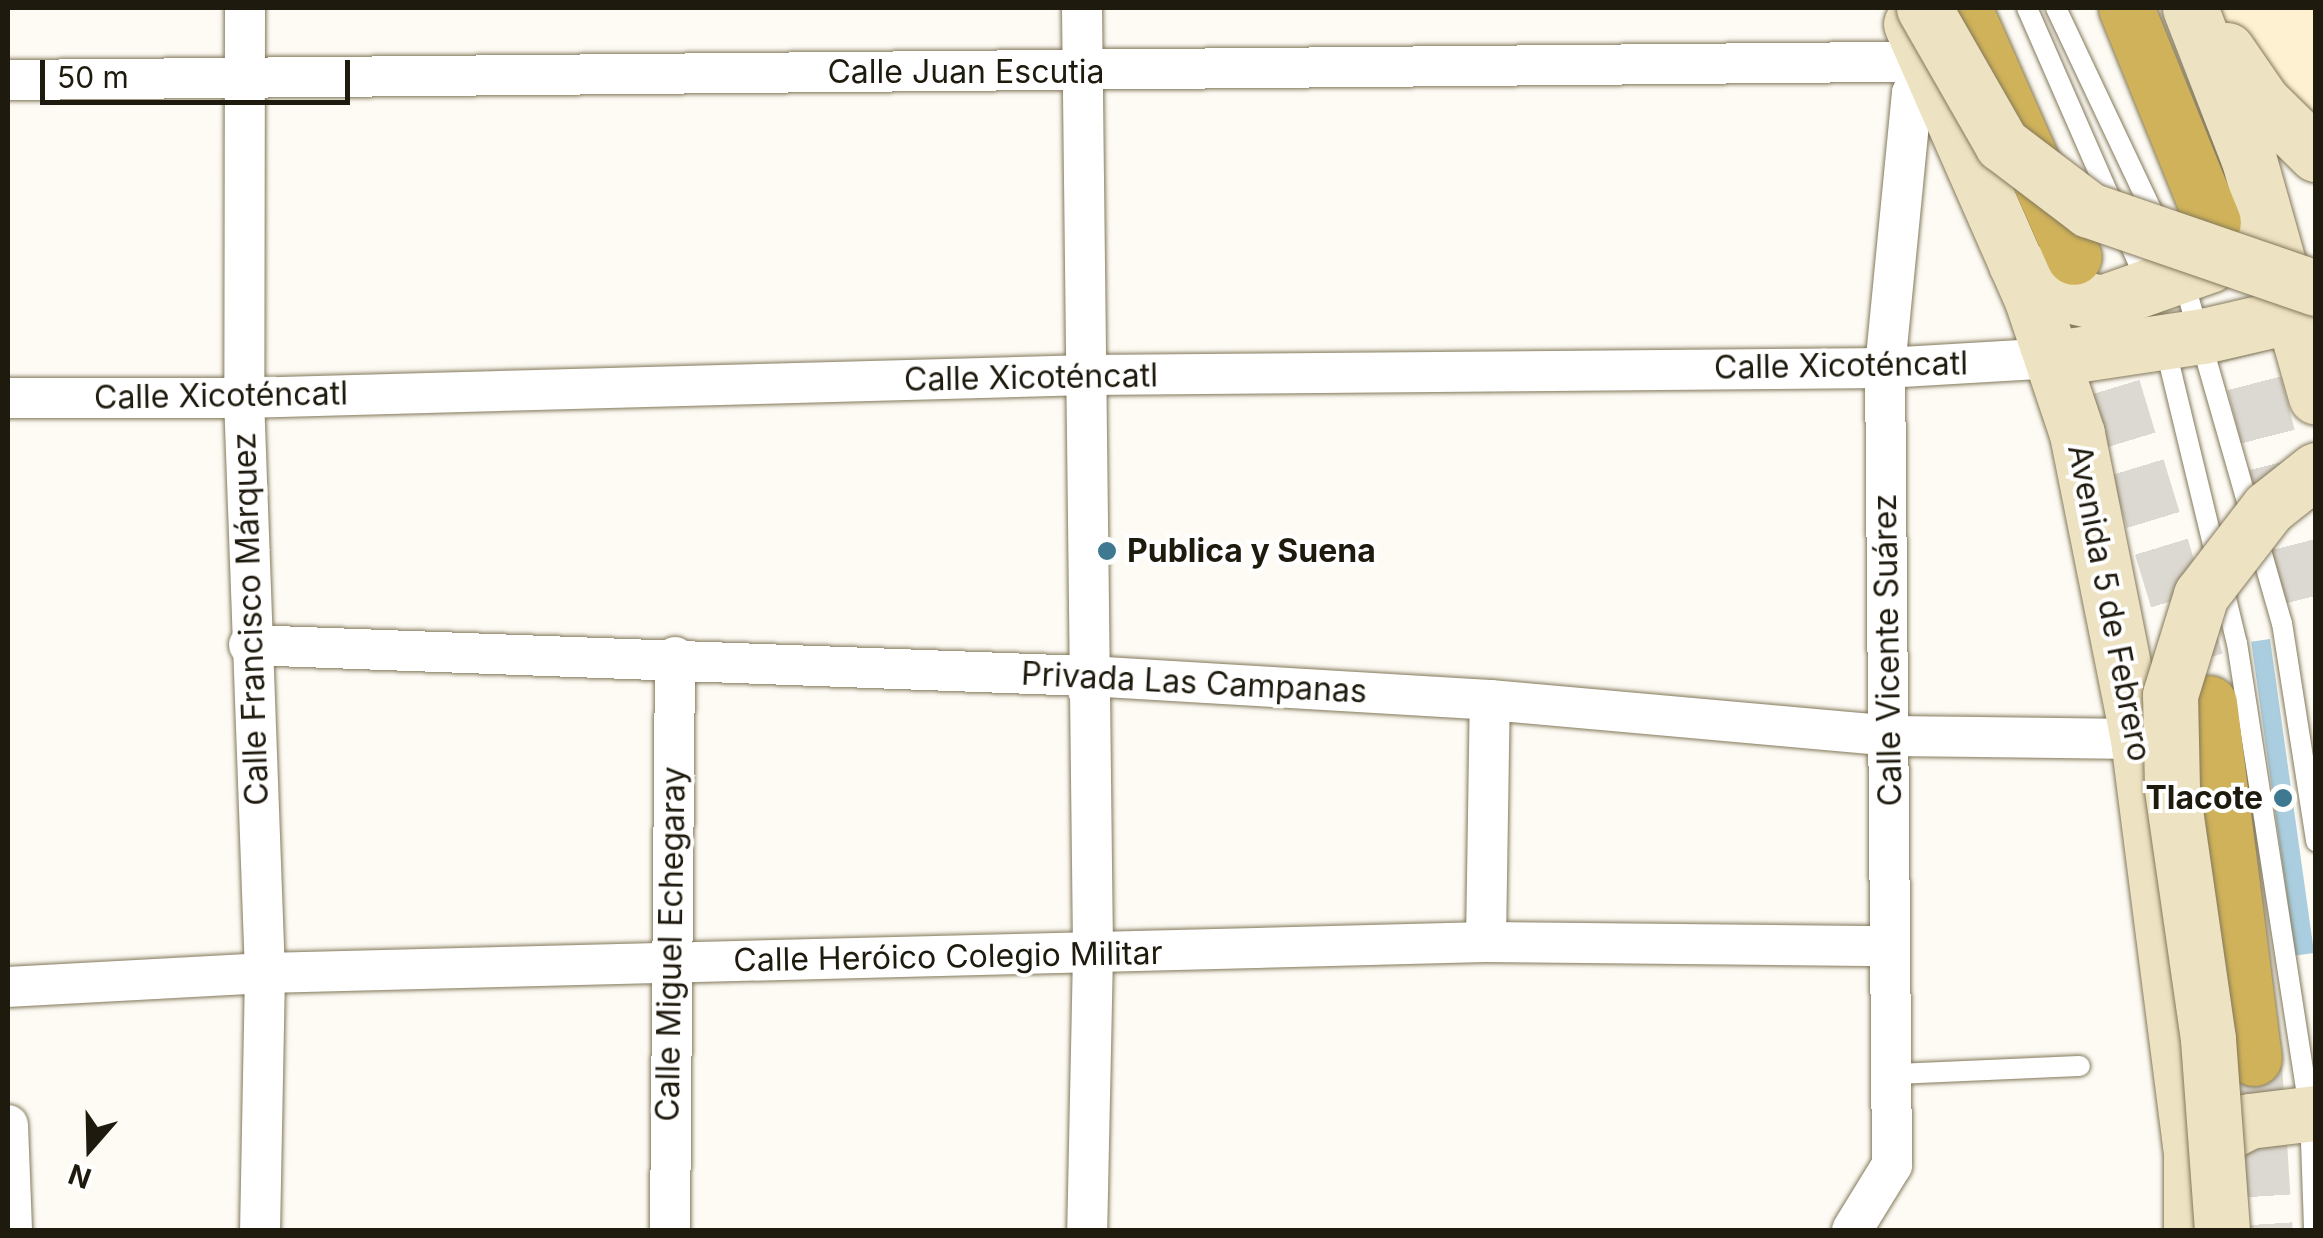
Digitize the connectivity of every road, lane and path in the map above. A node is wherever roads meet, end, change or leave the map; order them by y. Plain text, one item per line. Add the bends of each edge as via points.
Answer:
1 (245, 8) edge
2 (1082, 8) edge
3 (1964, 8) edge
4 (2027, 8) edge
5 (2056, 8) edge
6 (2126, 8) edge
7 (2190, 8) edge
8 (2198, 8) edge
9 (1920, 33) edge
10 (1084, 71) junction
11 (245, 76) junction
12 (8, 80) edge
13 (2316, 154) edge
14 (2249, 160) junction
15 (2213, 222) tunnel mouth
16 (2074, 257) tunnel mouth
17 (2016, 264) junction
18 (2308, 305) edge
19 (2168, 312) junction
20 (2055, 358) junction
21 (1885, 368) junction
22 (1089, 375) junction
23 (8, 398) edge
24 (244, 398) junction
25 (2316, 398) edge
26 (2316, 470) edge
27 (250, 645) junction
28 (675, 656) junction
29 (1087, 676) junction
30 (1490, 700) junction
31 (2209, 703) tunnel mouth
32 (1890, 736) junction
33 (2138, 739) junction
34 (2316, 841) edge
35 (1486, 942) junction
36 (1889, 946) junction
37 (1093, 954) junction
38 (669, 964) junction
39 (265, 974) junction
40 (8, 987) edge
41 (2254, 1058) tunnel mouth
42 (2080, 1066) dead end
43 (1895, 1074) junction
44 (2313, 1113) edge
45 (8, 1125) edge
46 (2192, 1152) junction
47 (12, 1230) edge
48 (260, 1230) edge
49 (670, 1230) edge
50 (1087, 1230) edge
51 (1852, 1230) edge
52 (2169, 1230) edge
53 (2191, 1230) edge
54 (2222, 1230) edge
55 (2314, 1230) edge

1 - 11 street, Calle Francisco Márquez
2 - 10 street
3 - 16 highway
4 - 19 lane
5 - 19 lane
6 - 15 highway
7 - 14 main road
8 - 13 main road via 2262,101
9 - 10 street, Calle Juan Escutia via 1898,62
9 - 17 main road, Avenida 5 de Febrero
9 - 18 main road, bridge via 2002,144 2090,210
9 - 21 street, Calle Vicente Suárez
10 - 11 street, Calle Juan Escutia
10 - 22 street
11 - 12 street, Calle Juan Escutia
11 - 24 street, Calle Francisco Márquez
14 - 18 main road
14 - 19 main road via 2242,222
17 - 19 main road via 2058,293
17 - 20 main road, Avenida 5 de Febrero
18 - 19 main road
18 - 25 main road
19 - 20 main road
19 - 34 lane via 2282,623
19 - 44 lane via 2237,643
20 - 21 street, Calle Xicoténcatl
20 - 33 main road, Avenida 5 de Febrero via 2077,434
21 - 22 street, Calle Xicoténcatl
21 - 32 street, Calle Vicente Suárez
22 - 24 street, Calle Xicoténcatl
22 - 29 street
23 - 24 street, Calle Xicoténcatl
24 - 27 street, Calle Francisco Márquez
26 - 54 main road, bridge via 2268,508 2201,595 2170,695 2172,788 2208,1039
27 - 28 street, Privada Las Campanas
27 - 39 street, Calle Francisco Márquez
28 - 29 street, Privada Las Campanas
28 - 38 street, Calle Miguel Echegaray
29 - 30 street, Privada Las Campanas
29 - 37 street
30 - 32 street, Privada Las Campanas
30 - 35 street
31 - 41 highway
32 - 33 street, Privada Las Campanas
32 - 36 street, Calle Vicente Suárez
33 - 46 main road, Avenida 5 de Febrero
35 - 36 street, Calle Heróico Colegio Militar
35 - 37 street, Calle Heróico Colegio Militar
36 - 43 street, Calle Vicente Suárez
37 - 38 street, Calle Heróico Colegio Militar
37 - 50 street
38 - 39 street, Calle Heróico Colegio Militar
38 - 49 street, Calle Miguel Echegaray
39 - 40 street, Calle Heróico Colegio Militar
39 - 48 street, Calle Francisco Márquez
42 - 43 lane
43 - 51 street, Calle Vicente Suárez via 1892,1165
44 - 46 main road via 2248,1121
44 - 55 lane
45 - 47 street
46 - 52 street
46 - 53 main road, Avenida 5 de Febrero

